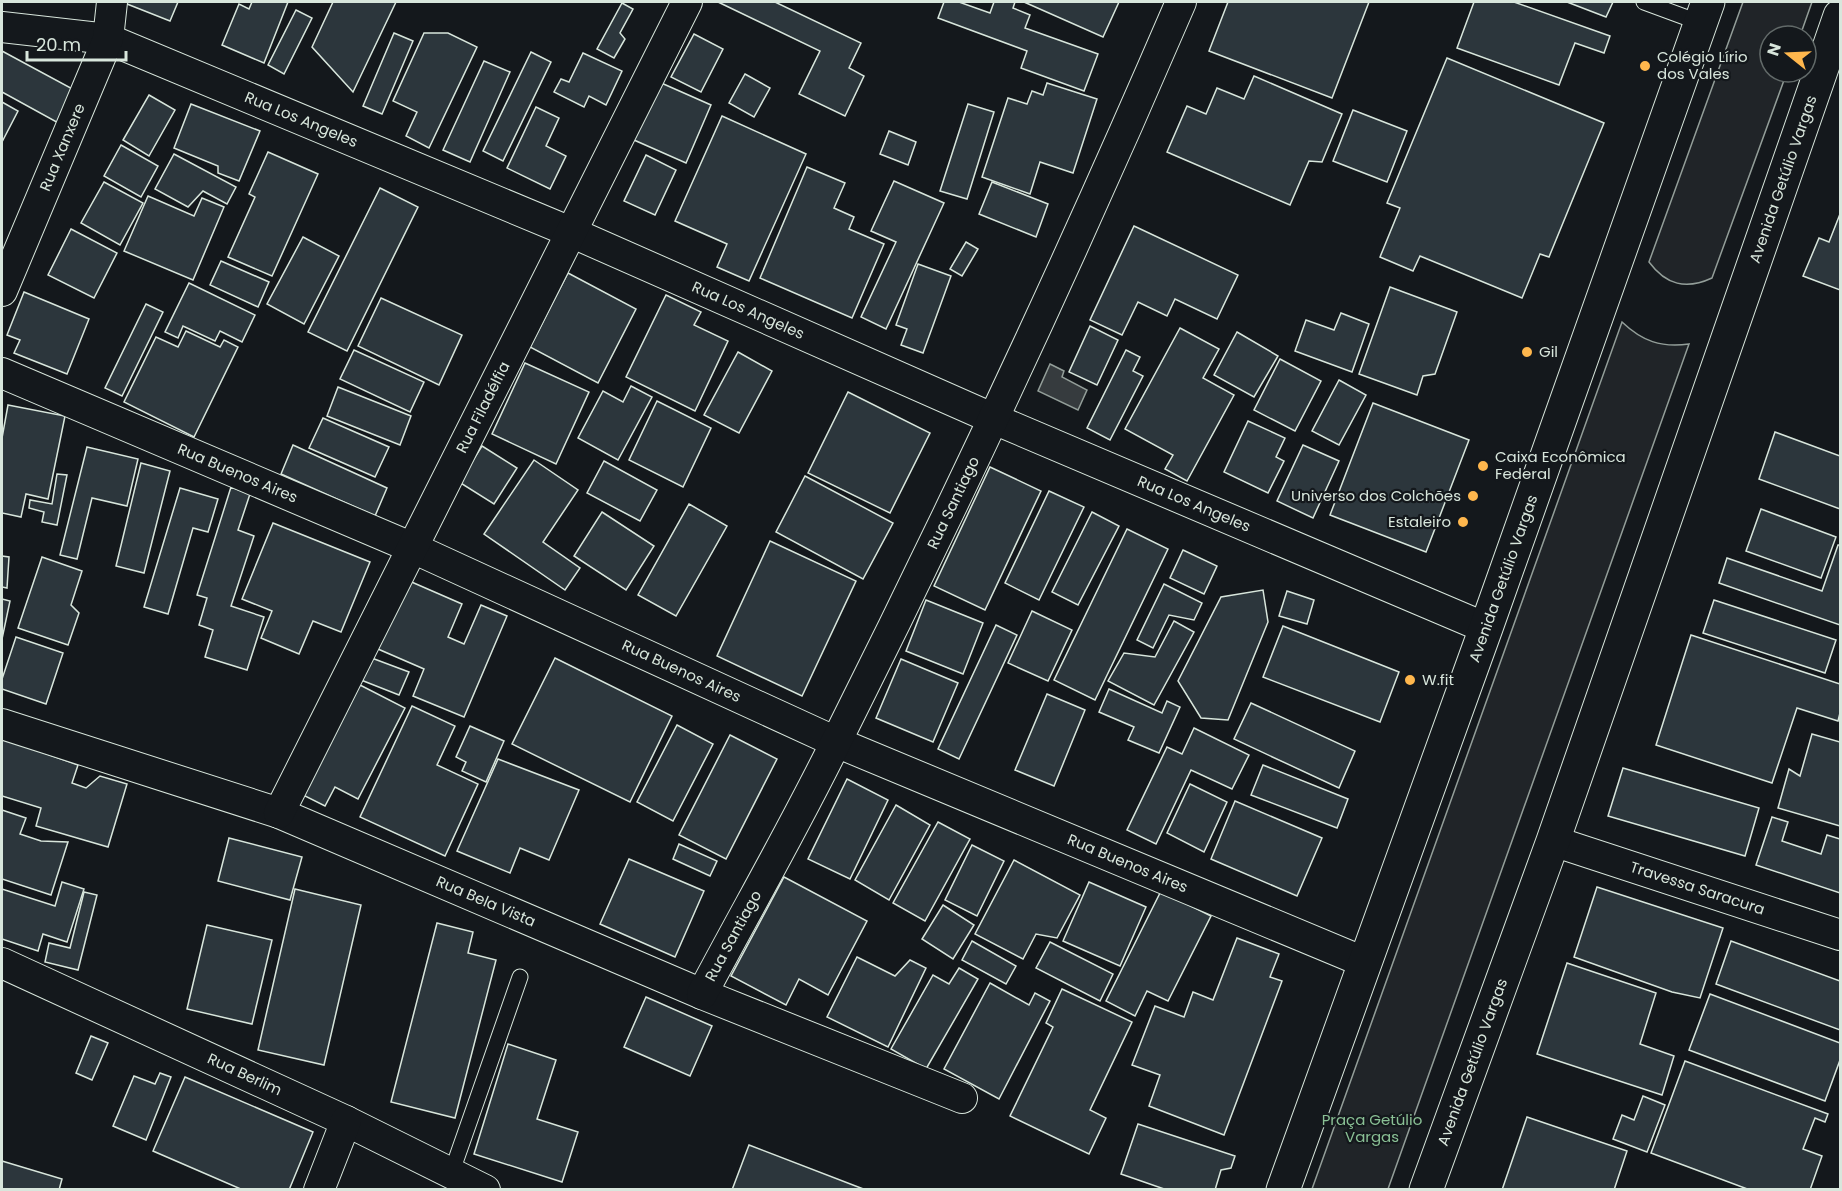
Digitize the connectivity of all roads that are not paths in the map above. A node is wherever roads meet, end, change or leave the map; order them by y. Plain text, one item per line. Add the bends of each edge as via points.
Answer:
1 (112, 2) edge
2 (687, 2) edge
3 (1181, 2) edge
4 (1644, 2) edge
5 (1705, 12) edge
6 (1840, 16) edge
7 (2, 27) edge
8 (108, 39) junction
9 (1830, 76) edge
10 (573, 233) junction
11 (2, 291) edge
12 (2, 373) edge
13 (994, 419) junction
14 (413, 548) junction
15 (1486, 628) junction
16 (2, 724) edge
17 (836, 742) junction
18 (279, 813) junction
19 (1553, 841) junction
20 (1840, 935) edge
21 (1364, 962) junction
22 (2, 963) edge
23 (520, 977) dead end
24 (702, 994) junction
25 (962, 1098) dead end
26 (346, 1121) junction
27 (451, 1174) junction
28 (319, 1190) edge
29 (485, 1190) edge
30 (1283, 1190) edge
31 (1426, 1190) edge

1 - 8 street, Rua Xanxere
2 - 10 street, Rua Filadélfia
3 - 13 street, Rua Santiago
4 - 5 lane
5 - 15 main road, Avenida Getúlio Vargas
6 - 9 main road, Avenida Getúlio Vargas
7 - 8 street, Rua Los Angeles
8 - 10 street, Rua Los Angeles
8 - 11 street, Rua Xanxere
9 - 19 main road, Avenida Getúlio Vargas
10 - 13 street, Rua Los Angeles
10 - 14 street, Rua Filadélfia
12 - 14 street, Rua Buenos Aires
13 - 15 street, Rua Los Angeles
13 - 17 street, Rua Santiago
14 - 17 street, Rua Buenos Aires
14 - 18 street, Rua Filadélfia
15 - 21 main road, Avenida Getúlio Vargas
16 - 18 street, Rua Bela Vista
17 - 21 street, Rua Buenos Aires
17 - 24 street, Rua Santiago
18 - 24 street, Rua Bela Vista
19 - 20 street, Travessa Saracura
19 - 31 main road, Avenida Getúlio Vargas
21 - 30 main road, Avenida Getúlio Vargas
22 - 26 street, Rua Berlim
23 - 27 lane
24 - 25 street, Rua Bela Vista
26 - 27 street, Rua Berlim
26 - 28 street
27 - 29 street, Rua Berlim

